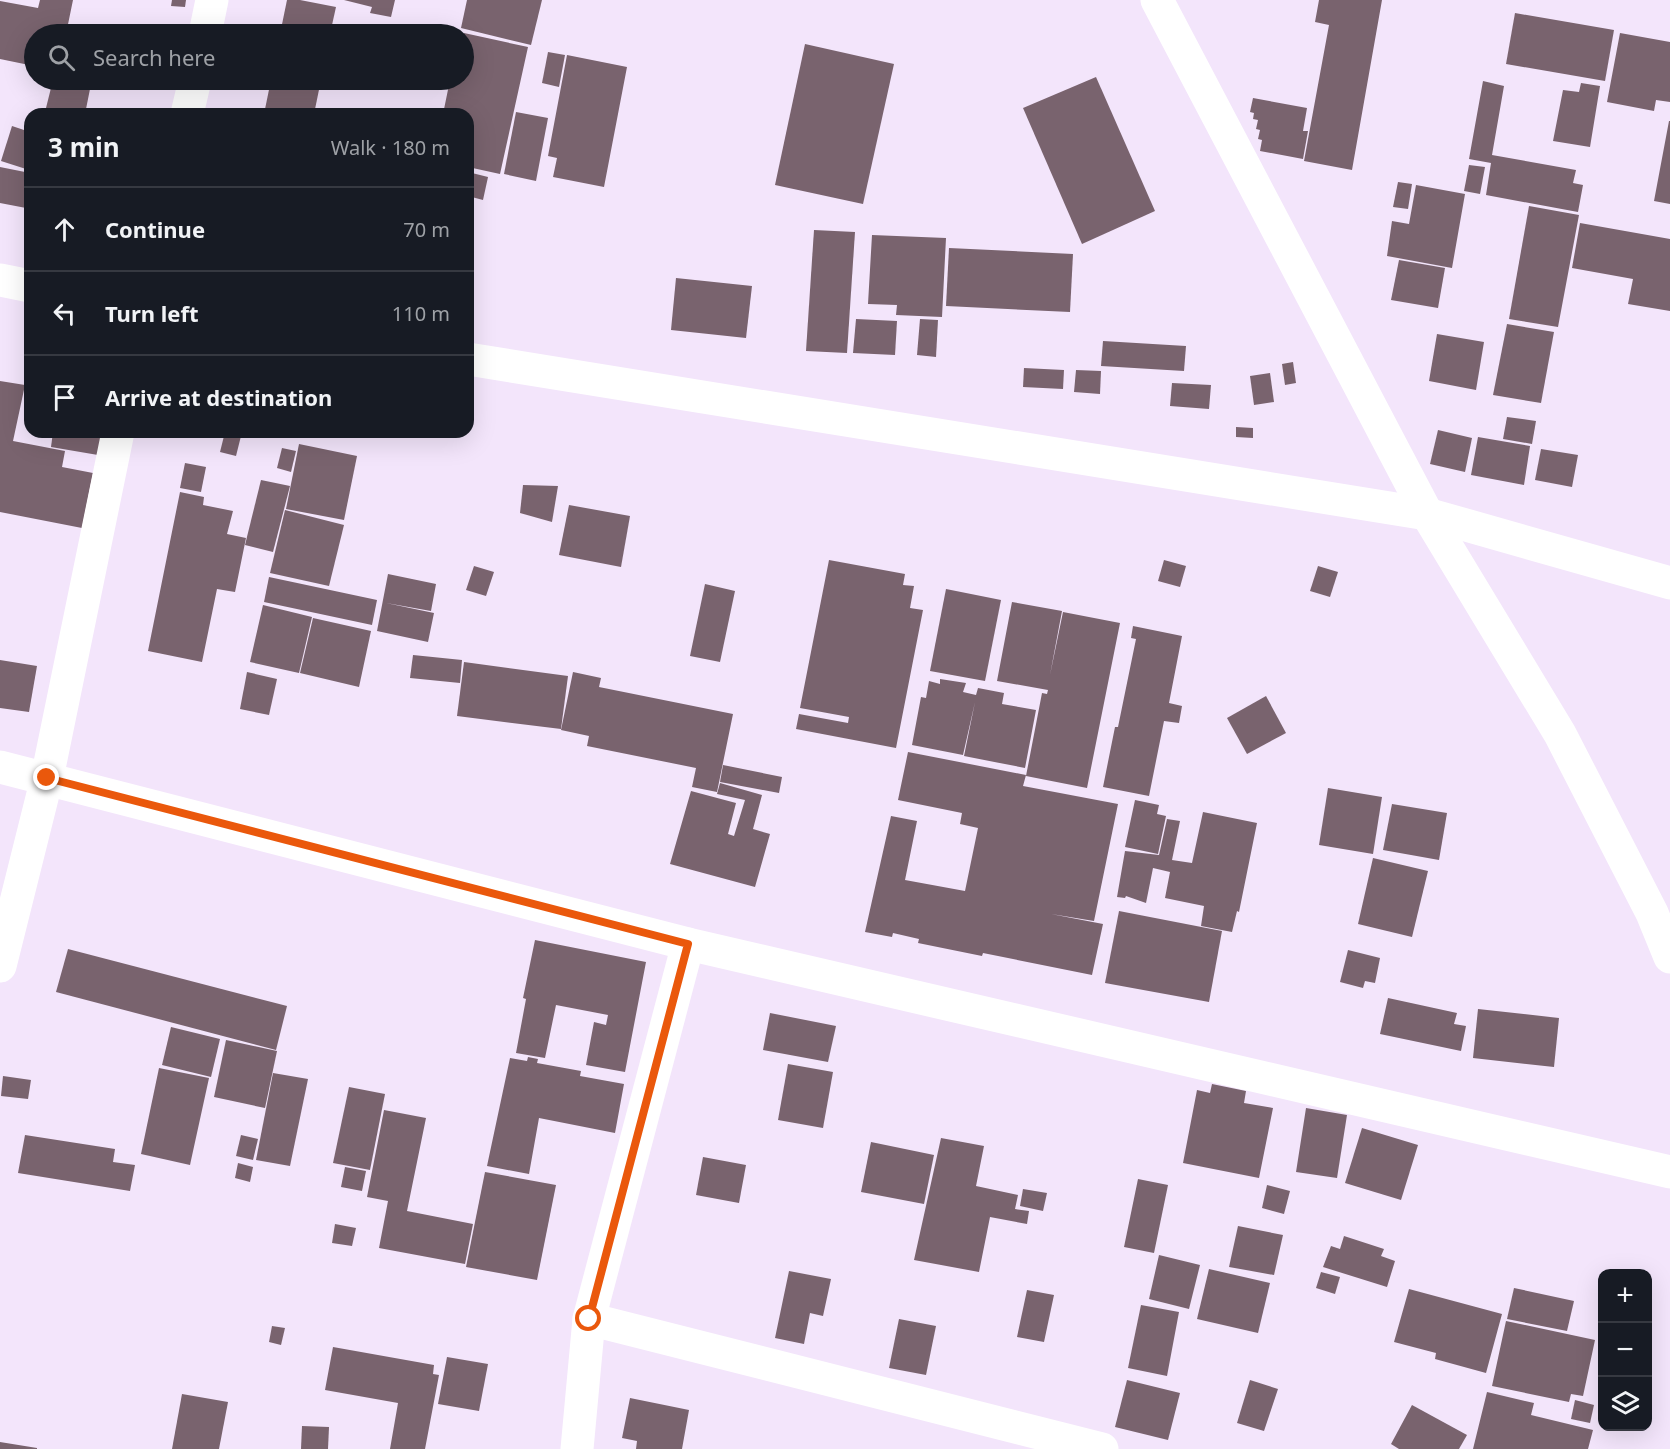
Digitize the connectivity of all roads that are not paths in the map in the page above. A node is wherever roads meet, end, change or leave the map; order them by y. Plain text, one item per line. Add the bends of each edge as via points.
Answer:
1 (212, 0) edge
2 (1157, 0) edge
3 (207, 24) edge
4 (193, 90) edge
5 (188, 108) edge
6 (0, 280) edge
7 (24, 285) edge
8 (474, 360) edge
9 (117, 438) edge
10 (1427, 514) junction
11 (1670, 583) edge
12 (0, 767) edge
13 (47, 778) junction
14 (688, 944) junction
15 (1670, 957) edge
16 (0, 966) edge
17 (1670, 1172) edge
18 (589, 1319) junction
19 (576, 1449) edge
20 (1102, 1449) edge

1 - 3 street
2 - 10 street
4 - 5 street
6 - 7 street
8 - 10 street
9 - 13 street
10 - 11 street
10 - 15 street via 1560,734 1652,913
12 - 13 street
13 - 14 street
13 - 16 street
14 - 17 street
14 - 18 street
18 - 19 street
18 - 20 street

